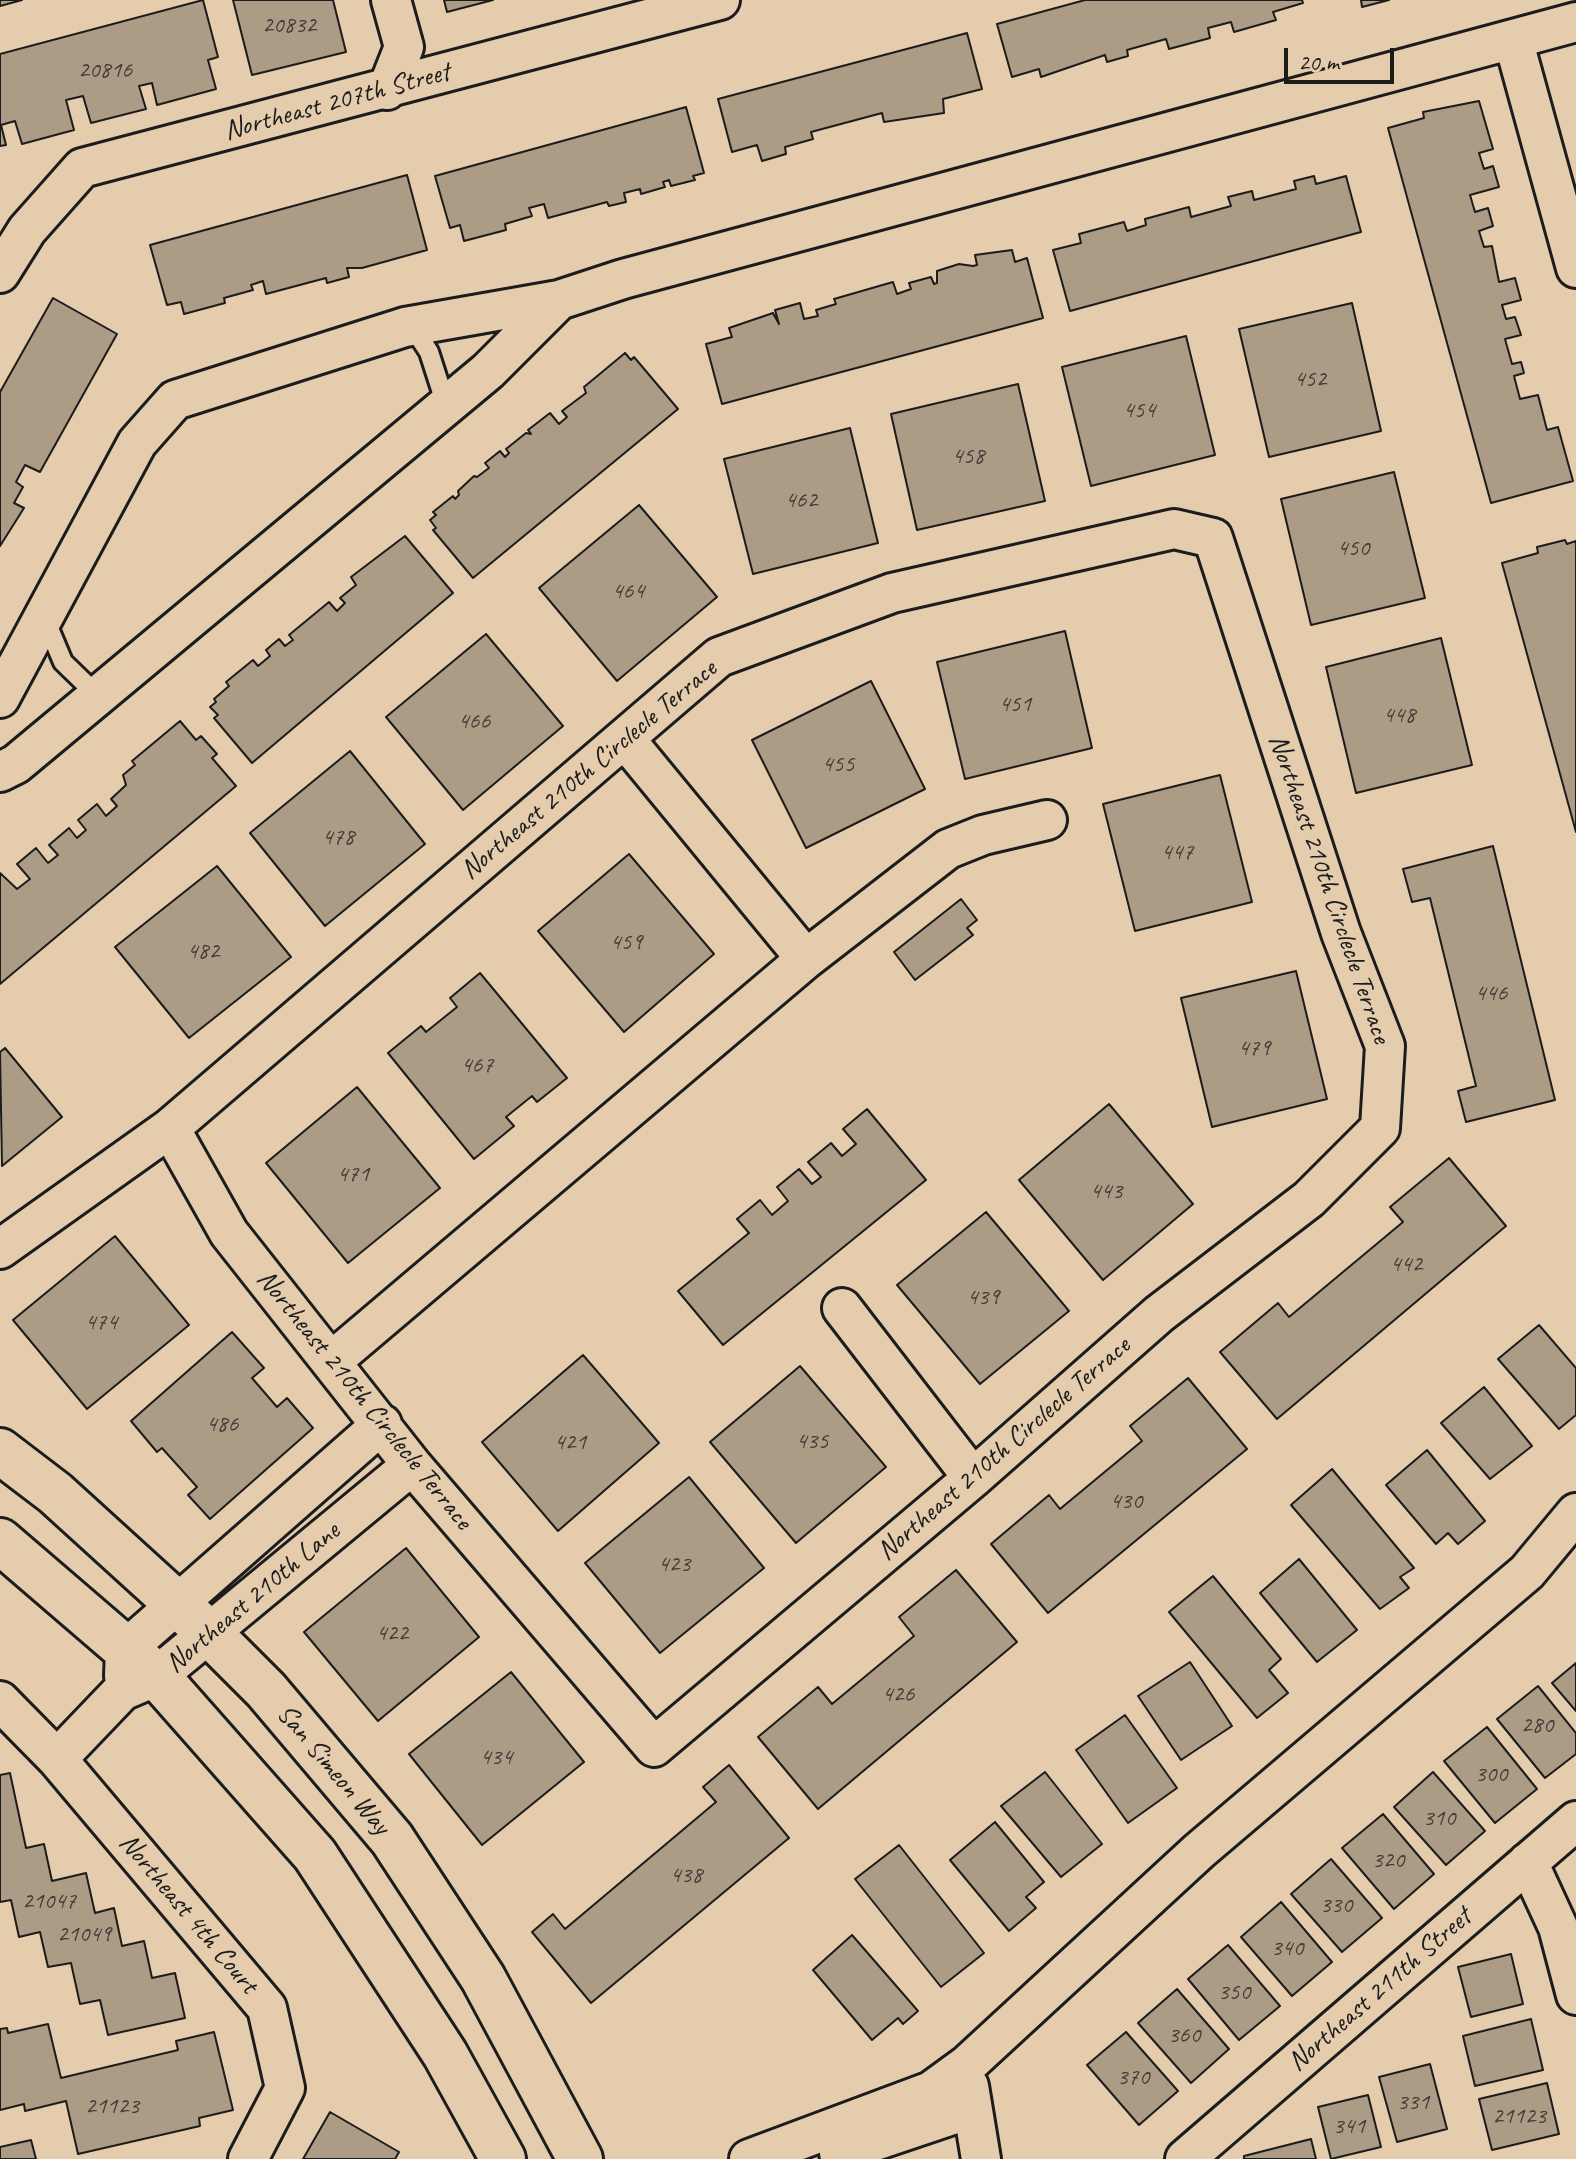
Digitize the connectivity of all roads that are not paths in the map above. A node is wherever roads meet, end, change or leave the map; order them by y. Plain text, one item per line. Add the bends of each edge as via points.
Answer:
1 (391, 0) edge
2 (720, 0) edge
3 (1576, 22) edge
4 (1513, 39) junction
5 (387, 90) junction
6 (1576, 268) edge
7 (0, 273) edge
8 (559, 300) junction
9 (412, 326) junction
10 (446, 405) junction
11 (44, 616) junction
12 (97, 695) junction
13 (0, 698) edge
14 (625, 739) junction
15 (0, 772) edge
16 (1047, 820) dead end
17 (806, 959) junction
18 (170, 1128) junction
19 (0, 1249) edge
20 (842, 1308) dead end
21 (333, 1360) junction
22 (382, 1424) junction
23 (0, 1451) edge
24 (412, 1465) junction
25 (973, 1478) junction
26 (1576, 1513) edge
27 (0, 1541) edge
28 (176, 1603) junction
29 (210, 1634) junction
30 (135, 1672) junction
31 (0, 1701) edge
32 (57, 1759) junction
33 (1576, 1821) edge
34 (1528, 1862) junction
35 (1576, 1995) edge
36 (968, 2064) junction
37 (970, 2109) junction
38 (826, 2149) edge
39 (248, 2159) edge
40 (503, 2159) edge
41 (580, 2159) edge
42 (749, 2159) edge
43 (981, 2159) edge
44 (1185, 2159) edge

1 - 5 street via 404,47
2 - 5 street, Northeast 207th Street
3 - 4 street
4 - 6 street
4 - 8 street
5 - 7 street, Northeast 207th Street via 82,168 27,230
8 - 9 street
8 - 10 street
9 - 10 lane via 429,352
9 - 11 street via 175,400 137,443
10 - 12 street
11 - 12 lane via 63,662
11 - 13 street
12 - 15 street
14 - 17 street
14 - 18 street, Northeast 210th Circlecle Terrace
14 - 25 street, Northeast 210th Circlecle Terrace via 719,657 892,593 1174,529 1213,538 1341,933 1385,1046 1380,1128 1309,1199 1159,1314
16 - 17 street via 948,849
17 - 21 street
18 - 19 street
18 - 21 street, Northeast 210th Circlecle Terrace via 229,1233
20 - 25 street
21 - 22 street, Northeast 210th Circlecle Terrace
22 - 24 street, Northeast 210th Circlecle Terrace
22 - 28 street, Northeast 210th Lane
23 - 28 street, San Simeon Way via 55,1493
24 - 25 street, Northeast 210th Circlecle Terrace via 654,1747
24 - 29 street, Northeast 210th Lane
26 - 36 street via 1527,1572 1199,1851
27 - 30 street
28 - 29 street, San Simeon Way
28 - 30 street, Northeast 210th Lane
29 - 30 street, Northeast 210th Lane
29 - 41 street, San Simeon Way via 266,1690 392,1839 483,1978
30 - 32 street
30 - 40 street via 315,1855 445,2054
31 - 32 street, Northeast 4th Court
32 - 39 street, Northeast 4th Court via 267,2008 285,2088
33 - 34 street, Northeast 211th Street
34 - 35 street via 1558,1927
34 - 44 street, Northeast 211th Street
36 - 37 street
36 - 38 street via 931,2091
37 - 38 street
37 - 43 street
38 - 42 street

